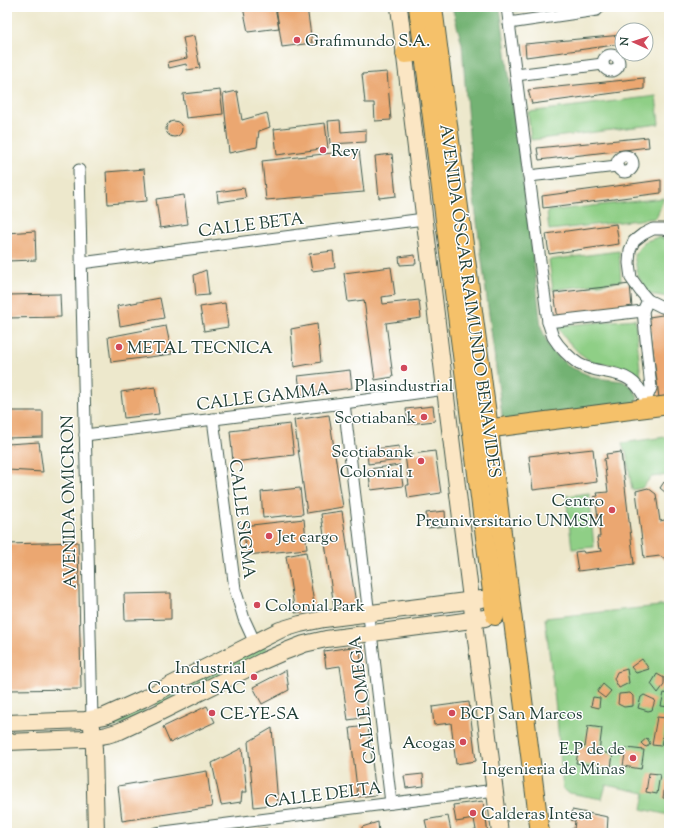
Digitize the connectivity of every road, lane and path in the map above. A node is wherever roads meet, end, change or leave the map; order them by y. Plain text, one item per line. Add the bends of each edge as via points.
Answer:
1 (399, 7) edge
2 (418, 7) edge
3 (433, 7) edge
4 (599, 7) edge
5 (508, 8) edge
6 (509, 23) junction
7 (424, 52) junction
8 (404, 54) junction
9 (603, 64) dead end
10 (516, 75) junction
11 (617, 166) dead end
12 (79, 170) dead end
13 (529, 176) junction
14 (424, 219) junction
15 (669, 230) edge
16 (81, 263) junction
17 (648, 300) junction
18 (669, 309) edge
19 (643, 311) junction
20 (548, 322) junction
21 (445, 389) junction
22 (344, 403) junction
23 (646, 405) junction
24 (669, 405) edge
25 (669, 417) edge
26 (213, 419) junction
27 (85, 435) junction
28 (481, 436) junction
29 (472, 601) junction
30 (502, 606) junction
31 (369, 613) junction
32 (474, 620) junction
33 (371, 633) junction
34 (255, 643) junction
35 (145, 698) junction
36 (154, 716) junction
37 (92, 720) junction
38 (59, 721) junction
39 (7, 723) edge
40 (93, 738) junction
41 (60, 740) junction
42 (7, 742) edge
43 (495, 790) junction
44 (391, 803) junction
45 (96, 833) edge
46 (156, 833) edge
47 (500, 833) edge
48 (540, 833) edge

1 - 8 main road, AVENIDA ÓSCAR RAIMUNDO BENAVIDES
2 - 7 main road, AVENIDA ÓSCAR RAIMUNDO BENAVIDES
3 - 28 main road, AVENIDA ÓSCAR RAIMUNDO BENAVIDES via 451,149
4 - 6 street via 597,10
5 - 6 street
6 - 10 street
7 - 8 main road
7 - 28 main road, AVENIDA ÓSCAR RAIMUNDO BENAVIDES
8 - 14 main road, AVENIDA ÓSCAR RAIMUNDO BENAVIDES
9 - 10 street
10 - 13 street
11 - 13 street
12 - 16 street, AVENIDA OMICRON
13 - 20 street
14 - 16 street, CALLE BETA
14 - 21 main road, AVENIDA ÓSCAR RAIMUNDO BENAVIDES
15 - 17 street via 653,229 643,234 634,241 630,250 631,278
16 - 27 street, AVENIDA OMICRON
17 - 18 street
17 - 19 street
19 - 20 street
19 - 23 street via 651,388
20 - 23 street via 554,338 567,355 580,364 631,381 643,394
21 - 22 street, CALLE GAMMA
21 - 29 main road, AVENIDA ÓSCAR RAIMUNDO BENAVIDES
22 - 26 street, CALLE GAMMA
22 - 31 street, CALLE OMEGA
23 - 24 main road
23 - 28 main road
25 - 28 main road
26 - 27 street, CALLE GAMMA
26 - 34 street, CALLE SIGMA via 234,589
27 - 37 street, AVENIDA OMICRON
28 - 30 main road, AVENIDA ÓSCAR RAIMUNDO BENAVIDES
29 - 30 main road
29 - 31 main road
29 - 32 main road, AVENIDA ÓSCAR RAIMUNDO BENAVIDES
30 - 32 main road
30 - 48 main road, AVENIDA ÓSCAR RAIMUNDO BENAVIDES
31 - 33 street, CALLE OMEGA
31 - 34 main road via 300,624 280,630
32 - 33 main road
32 - 43 main road, AVENIDA ÓSCAR RAIMUNDO BENAVIDES
33 - 36 main road via 304,644 263,661
33 - 44 street, CALLE OMEGA
34 - 35 main road
35 - 36 main road
35 - 37 main road
36 - 40 main road via 120,731
37 - 38 main road
37 - 40 main road, AVENIDA OMICRON
38 - 39 main road
38 - 41 main road
40 - 41 main road
40 - 45 main road, AVENIDA OMICRON
41 - 42 main road
43 - 44 street, CALLE DELTA
43 - 47 main road, AVENIDA ÓSCAR RAIMUNDO BENAVIDES
44 - 46 street, CALLE DELTA

